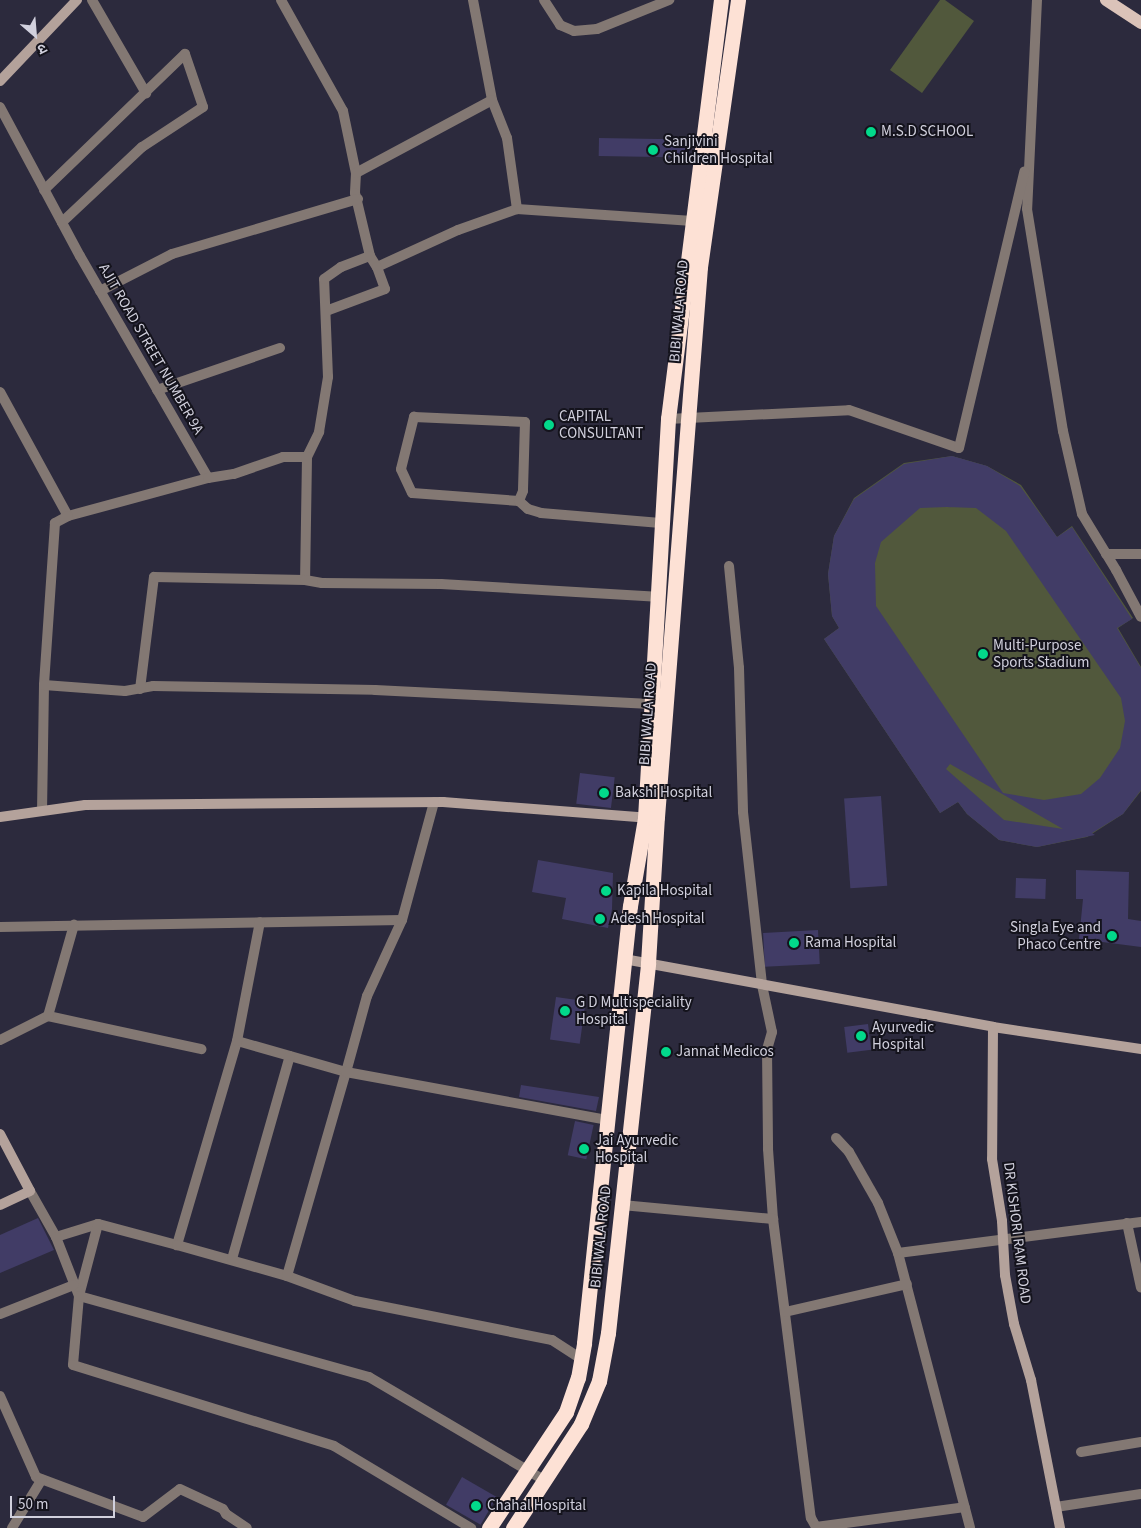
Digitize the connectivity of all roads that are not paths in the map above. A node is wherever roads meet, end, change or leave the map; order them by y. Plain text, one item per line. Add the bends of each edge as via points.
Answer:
1 (77, 0) edge
2 (92, 0) edge
3 (281, 0) edge
4 (473, 0) edge
5 (544, 0) edge
6 (669, 0) edge
7 (721, 0) edge
8 (738, 0) edge
9 (1037, 0) edge
10 (1044, 0) edge
11 (1106, 0) edge
12 (1037, 17) junction
13 (1141, 23) edge
14 (0, 81) edge
15 (146, 93) junction
16 (492, 100) junction
17 (0, 107) edge
18 (1030, 147) junction
19 (356, 174) junction
20 (44, 190) junction
21 (358, 199) junction
22 (518, 209) junction
23 (693, 221) junction
24 (62, 222) junction
25 (370, 256) junction
26 (377, 267) junction
27 (100, 290) junction
28 (326, 311) junction
29 (280, 348) dead end
30 (157, 390) junction
31 (0, 392) edge
32 (688, 418) junction
33 (668, 419) junction
34 (307, 457) junction
35 (208, 478) junction
36 (519, 501) junction
37 (68, 516) junction
38 (662, 523) junction
39 (1106, 554) junction
40 (1141, 554) edge
41 (729, 566) dead end
42 (306, 580) junction
43 (657, 597) junction
44 (1141, 617) edge
45 (44, 685) junction
46 (140, 689) junction
47 (651, 704) junction
48 (434, 802) junction
49 (42, 811) junction
50 (0, 817) edge
51 (651, 818) junction
52 (402, 920) junction
53 (260, 922) junction
54 (74, 926) junction
55 (0, 927) edge
56 (624, 959) junction
57 (648, 964) junction
58 (762, 985) junction
59 (48, 1016) junction
60 (993, 1027) junction
61 (0, 1040) edge
62 (237, 1041) junction
63 (201, 1049) dead end
64 (1141, 1050) edge
65 (290, 1056) junction
66 (346, 1072) junction
67 (607, 1120) junction
68 (0, 1134) edge
69 (836, 1138) dead end
70 (30, 1191) junction
71 (0, 1205) edge
72 (622, 1205) junction
73 (773, 1219) junction
74 (1141, 1222) edge
75 (1127, 1223) junction
76 (98, 1224) junction
77 (56, 1237) junction
78 (1003, 1239) junction
79 (177, 1245) junction
80 (898, 1253) junction
81 (232, 1259) junction
82 (287, 1276) junction
83 (907, 1284) junction
84 (74, 1285) junction
85 (1141, 1288) edge
86 (79, 1296) junction
87 (785, 1312) junction
88 (0, 1314) edge
89 (581, 1359) junction
90 (0, 1396) edge
91 (1141, 1442) edge
92 (1081, 1452) dead end
93 (528, 1469) junction
94 (42, 1480) junction
95 (544, 1480) junction
96 (1141, 1494) edge
97 (965, 1507) junction
98 (1056, 1507) junction
99 (12, 1528) edge
100 (247, 1528) edge
101 (471, 1528) edge
102 (489, 1528) edge
103 (513, 1528) edge
104 (970, 1528) edge
105 (1060, 1528) edge

1 - 14 street
2 - 15 street
3 - 19 street via 343,111
4 - 16 street
5 - 6 street via 560,25 574,31 597,29
7 - 23 highway
8 - 32 highway, BIBI WALA ROAD via 700,267
9 - 12 street
10 - 12 street
11 - 13 main road
12 - 18 street
15 - 20 street
15 - 24 street via 185,54 203,107 142,147
16 - 19 street
16 - 22 street via 506,138
17 - 20 street, AJIT ROAD STREET NUMBER 9A
18 - 32 street via 959,448 849,410
18 - 39 street via 1028,209 1063,431 1082,514
19 - 21 street via 355,193
20 - 24 street, AJIT ROAD STREET NUMBER 9A
21 - 25 street
21 - 27 street via 172,254
22 - 23 street
22 - 26 street via 458,230
23 - 33 highway
24 - 27 street, AJIT ROAD STREET NUMBER 9A
25 - 26 street
25 - 28 street via 341,267 324,279
26 - 28 street via 385,289
27 - 30 street, AJIT ROAD STREET NUMBER 9A
28 - 34 street via 328,377 319,432
29 - 30 street
30 - 35 street, AJIT ROAD STREET NUMBER 9A
31 - 37 street
32 - 33 street
32 - 51 highway, BIBI WALA ROAD
33 - 38 highway
34 - 35 street via 283,457 234,474
34 - 42 street
35 - 37 street
36 - 36 street via 412,493 401,469 414,417 525,422 523,491
36 - 38 street via 528,509 541,513
37 - 45 street via 55,523
38 - 43 highway
39 - 40 street
39 - 44 street
41 - 58 street via 739,668 743,812
42 - 43 street via 322,584 441,584
42 - 46 street via 154,577
43 - 47 highway
45 - 46 street via 125,691
45 - 49 street
46 - 47 street via 153,686 375,690
47 - 51 highway
48 - 49 street via 85,805
48 - 51 street
48 - 52 street
49 - 50 street
51 - 56 highway via 630,906
51 - 57 highway, BIBI WALA ROAD
52 - 53 street
52 - 66 street via 367,996
53 - 54 street
53 - 62 street
54 - 55 street
54 - 59 street
56 - 57 street
56 - 67 highway
57 - 58 street
57 - 72 highway, BIBI WALA ROAD
58 - 60 street
58 - 73 street via 772,1032 767,1059
59 - 61 street
59 - 63 street
60 - 64 street
60 - 78 street, DR KISHORI RAM ROAD via 992,1159
62 - 65 street
62 - 79 street
65 - 66 street
65 - 81 street
66 - 67 street
66 - 82 street
67 - 89 highway
68 - 70 street
69 - 80 street via 849,1152 878,1203
70 - 71 street
70 - 77 street
72 - 73 street
72 - 95 highway, BIBI WALA ROAD via 608,1333 599,1381 581,1424
73 - 87 street
74 - 75 street
75 - 78 street
75 - 85 street
76 - 77 street
76 - 79 street
76 - 86 street
77 - 84 street
78 - 80 street
78 - 98 street, DR KISHORI RAM ROAD via 1012,1314 1031,1380
79 - 81 street
80 - 83 street
81 - 82 street
82 - 89 street via 355,1301 552,1340
83 - 87 street
83 - 97 street
84 - 86 street
84 - 88 street
86 - 93 street via 368,1377
86 - 101 street via 73,1365 334,1446
87 - 97 street via 811,1518 816,1527
89 - 93 highway via 566,1412
90 - 94 street via 36,1477
91 - 92 street
93 - 95 street
93 - 102 highway
94 - 99 street
94 - 100 street via 143,1517 180,1489 223,1509
95 - 103 highway, BIBI WALA ROAD
96 - 98 street
97 - 104 street
98 - 105 street, DR KISHORI RAM ROAD

